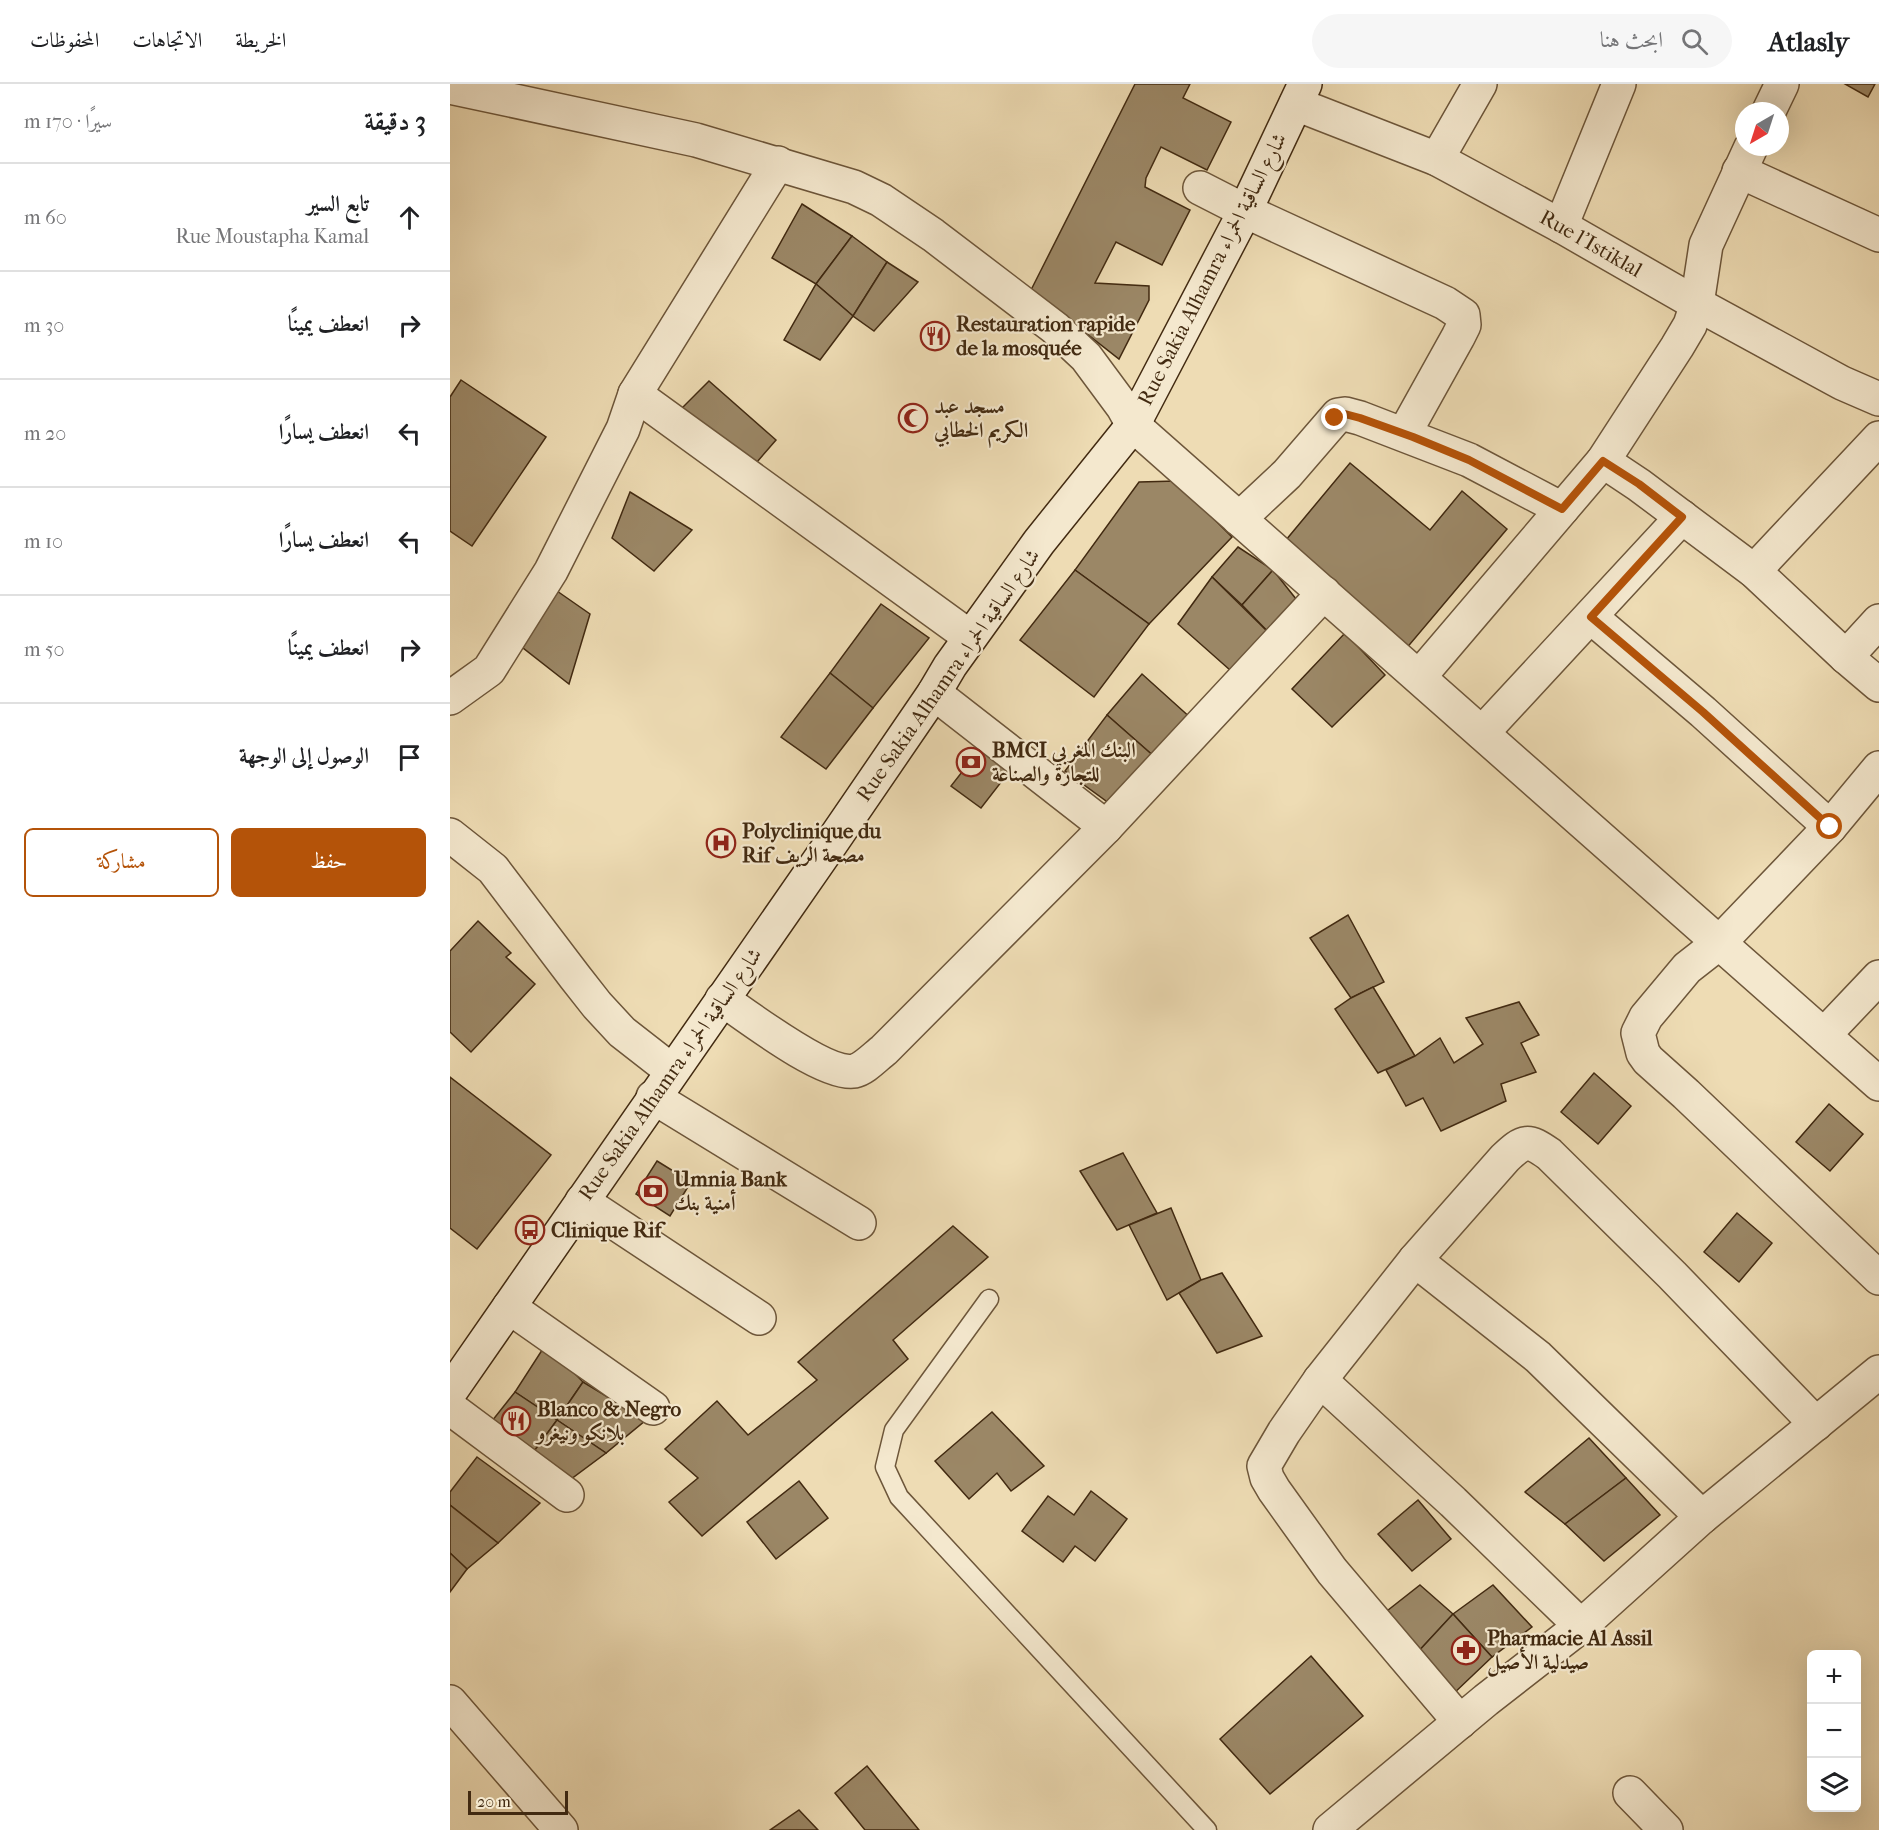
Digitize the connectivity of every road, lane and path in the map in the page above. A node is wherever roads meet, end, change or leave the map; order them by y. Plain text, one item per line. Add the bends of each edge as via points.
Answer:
1 (1480, 84) edge
2 (1618, 84) edge
3 (1782, 84) edge
4 (450, 87) edge
5 (492, 90) edge
6 (1300, 94) edge
7 (1773, 102) edge
8 (1437, 159) junction
9 (1745, 159) edge
10 (778, 164) junction
11 (1200, 188) dead end
12 (1245, 211) junction
13 (1876, 225) edge
14 (1561, 226) junction
15 (1697, 304) junction
16 (635, 394) junction
17 (1879, 399) edge
18 (1133, 425) junction
19 (1404, 434) junction
20 (1879, 438) edge
21 (1603, 461) junction
22 (1562, 509) junction
23 (1682, 517) junction
24 (1239, 519) junction
25 (1755, 571) junction
26 (1324, 593) junction
27 (1591, 617) junction
28 (1879, 621) edge
29 (970, 637) junction
30 (1846, 657) junction
31 (1419, 677) junction
32 (1879, 685) edge
33 (934, 693) junction
34 (450, 698) edge
35 (1482, 733) junction
36 (1879, 768) edge
37 (1106, 827) junction
38 (1830, 827) junction
39 (450, 835) edge
40 (1719, 943) junction
41 (1879, 977) edge
42 (722, 999) junction
43 (1824, 1035) junction
44 (672, 1071) junction
45 (1879, 1084) edge
46 (653, 1097) junction
47 (582, 1201) junction
48 (859, 1223) dead end
49 (1415, 1260) junction
50 (1879, 1278) edge
51 (989, 1299) dead end
52 (509, 1307) junction
53 (759, 1318) dead end
54 (1879, 1372) edge
55 (1320, 1380) junction
56 (450, 1392) edge
57 (450, 1408) edge
58 (653, 1408) dead end
59 (1816, 1424) junction
60 (567, 1495) dead end
61 (1702, 1517) junction
62 (1581, 1626) junction
63 (450, 1702) edge
64 (1460, 1722) junction
65 (1630, 1793) dead end
66 (561, 1830) edge
67 (1207, 1830) edge
68 (1330, 1830) edge
69 (1666, 1830) edge

1 - 8 street
2 - 14 street
3 - 7 street
4 - 5 street
5 - 10 street
6 - 8 street, Rue l’Istiklal
6 - 12 street, Rue Sakia Alhamra شارع الساقية الحمراء
8 - 14 street, Rue l’Istiklal
9 - 13 street
9 - 15 street via 1706,246
10 - 16 street
10 - 18 street via 854,187 933,235 1055,328 1086,357
11 - 12 street
12 - 18 street, Rue Sakia Alhamra شارع الساقية الحمراء
12 - 19 street via 1445,303 1463,315 1464,325
14 - 15 street, Rue l’Istiklal
15 - 17 street, Rue l’Istiklal
15 - 21 street via 1690,325
16 - 29 street
16 - 34 street via 623,429 551,571 489,670
18 - 24 street
18 - 29 street, Rue Sakia Alhamra شارع الساقية الحمراء via 1039,542
19 - 22 street via 1469,460
19 - 24 street via 1360,418 1338,415 1287,474
20 - 25 street
21 - 22 street
21 - 23 street
22 - 31 street
23 - 25 street
23 - 27 street
24 - 26 street
25 - 30 street
26 - 31 street
26 - 37 street
27 - 35 street
27 - 38 street
28 - 30 street
29 - 33 street, Rue Sakia Alhamra شارع الساقية الحمراء
30 - 32 street
31 - 35 street
33 - 37 street
33 - 42 street, Rue Sakia Alhamra شارع الساقية الحمراء
35 - 40 street
36 - 38 street
37 - 42 street via 884,1050 861,1068 833,1069
38 - 40 street
39 - 44 street via 493,869 622,1032
40 - 43 street
40 - 50 street via 1687,968 1646,1017 1638,1033 1643,1053
41 - 43 street
42 - 44 street, Rue Sakia Alhamra شارع الساقية الحمراء
43 - 45 street
44 - 46 street, Rue Sakia Alhamra شارع الساقية الحمراء
46 - 47 street, Rue Sakia Alhamra شارع الساقية الحمراء
46 - 48 street
47 - 52 street, Rue Sakia Alhamra شارع الساقية الحمراء
47 - 53 street
49 - 55 street
49 - 59 street via 1505,1158 1519,1145 1536,1145 1664,1267
49 - 61 street via 1538,1357
51 - 67 lane via 894,1430 885,1467 898,1497
52 - 56 street, Rue Sakia Alhamra شارع الساقية الحمراء
52 - 58 street
54 - 59 street
55 - 62 street
55 - 64 street via 1265,1461 1265,1473 1332,1571
57 - 60 street
59 - 61 street
61 - 62 street
62 - 64 street
63 - 66 street
64 - 68 street
65 - 69 street

